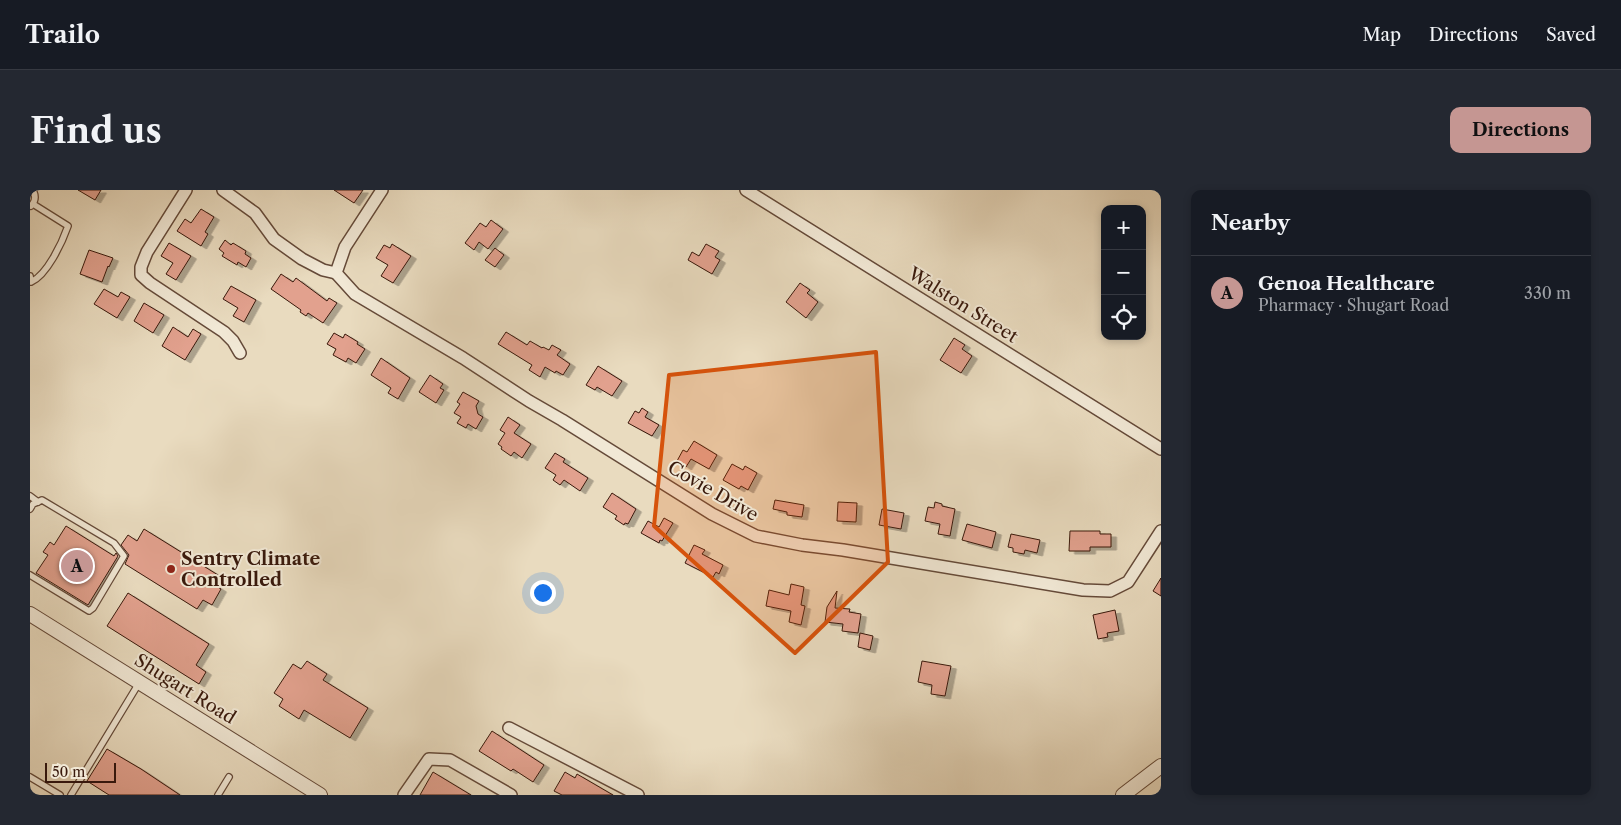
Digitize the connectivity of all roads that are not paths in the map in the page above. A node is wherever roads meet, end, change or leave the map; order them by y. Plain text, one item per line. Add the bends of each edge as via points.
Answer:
1 (33, 190) edge
2 (186, 190) edge
3 (223, 190) edge
4 (382, 190) edge
5 (746, 190) edge
6 (31, 205) edge
7 (336, 273) junction
8 (30, 276) edge
9 (240, 353) dead end
10 (1161, 449) edge
11 (30, 496) edge
12 (38, 502) junction
13 (30, 509) edge
14 (1161, 532) edge
15 (30, 575) edge
16 (30, 614) edge
17 (139, 683) junction
18 (509, 728) dead end
19 (1161, 766) edge
20 (30, 777) edge
21 (229, 777) dead end
22 (60, 795) edge
23 (71, 795) edge
24 (218, 795) edge
25 (320, 795) edge
26 (404, 795) edge
27 (511, 795) edge
28 (638, 795) edge
29 (1123, 795) edge

1 - 6 lane via 35,197
2 - 9 street via 147,252 141,267 142,275 224,332
3 - 7 street via 254,213 274,239 302,259
4 - 7 street via 345,247
5 - 10 street, Walston Street
6 - 8 lane via 68,226 61,245 38,279 31,282
7 - 14 street, Covie Drive via 355,294 712,514 756,536 1083,590 1110,591 1128,582
11 - 12 lane
12 - 13 lane
12 - 15 lane via 42,500 114,543 124,556 90,611
16 - 17 street, Shugart Road
17 - 23 lane
17 - 25 street, Shugart Road
18 - 28 street
19 - 29 street
20 - 22 lane
21 - 24 lane
26 - 27 street via 429,759 450,760

